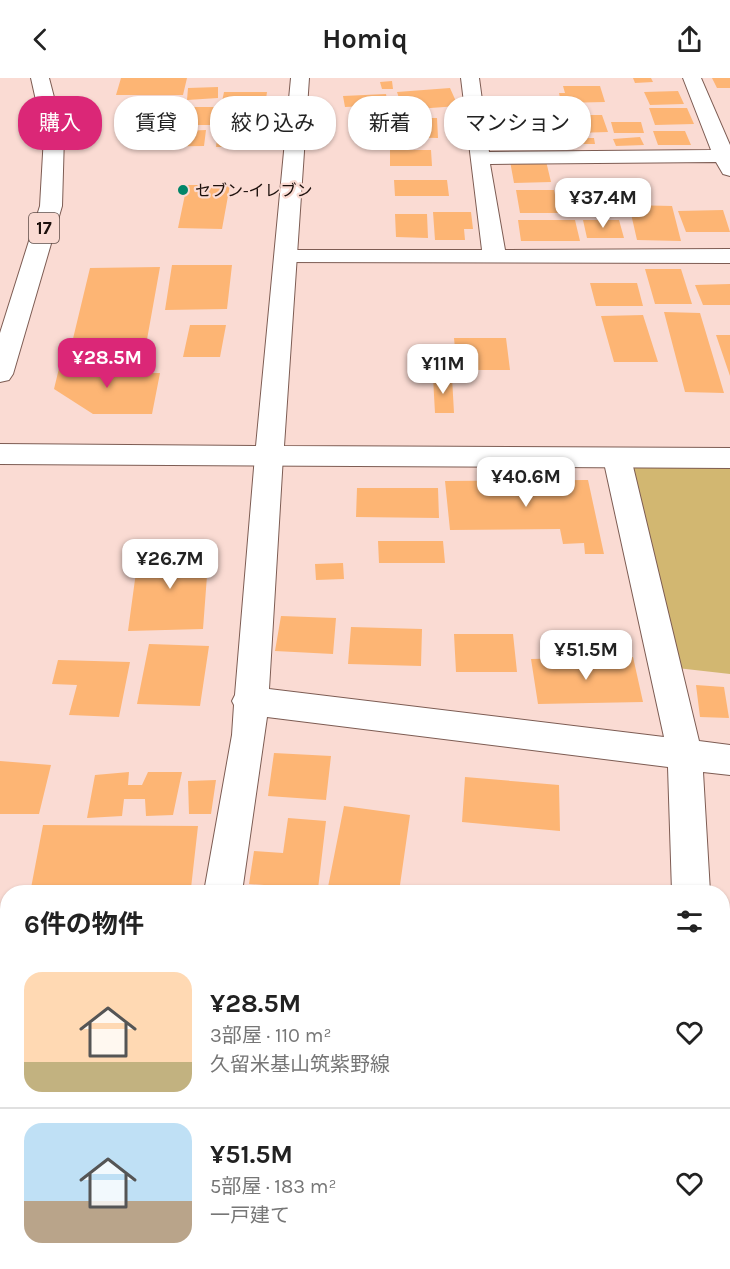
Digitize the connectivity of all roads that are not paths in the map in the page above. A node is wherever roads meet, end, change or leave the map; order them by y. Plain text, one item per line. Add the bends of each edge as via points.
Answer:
1 (40, 78) edge
2 (300, 78) edge
3 (471, 78) edge
4 (692, 78) edge
5 (479, 158) junction
6 (727, 163) edge
7 (495, 256) junction
8 (730, 256) edge
9 (286, 257) junction
10 (0, 374) edge
11 (0, 454) edge
12 (269, 456) junction
13 (617, 458) junction
14 (730, 458) edge
15 (249, 701) junction
16 (685, 754) junction
17 (730, 760) edge
18 (224, 885) edge
19 (691, 885) edge

1 - 10 street, 17 via 54,136 51,206
2 - 9 street
3 - 5 street
4 - 6 street
5 - 6 street
5 - 7 street
7 - 8 street
7 - 9 street
9 - 12 street
11 - 12 street
12 - 13 street
12 - 15 street
13 - 14 street
13 - 16 street
15 - 16 street
15 - 18 street via 249,735
16 - 17 street
16 - 19 street

